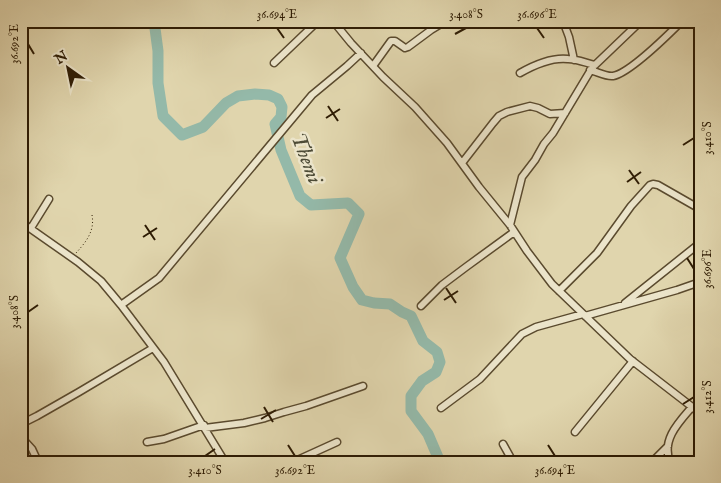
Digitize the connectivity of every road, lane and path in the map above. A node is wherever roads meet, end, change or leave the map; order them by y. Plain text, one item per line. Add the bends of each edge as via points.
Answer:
1 (318, 21) edge
2 (333, 21) edge
3 (446, 21) edge
4 (563, 21) edge
5 (641, 21) edge
6 (682, 21) edge
7 (361, 53) junction
8 (574, 60) junction
9 (274, 63) dead end
10 (373, 66) junction
11 (592, 68) junction
12 (520, 72) dead end
13 (565, 113) junction
14 (462, 163) junction
15 (49, 199) dead end
16 (700, 209) edge
17 (92, 216) dead end
18 (21, 222) edge
19 (510, 225) junction
20 (31, 228) junction
21 (514, 232) junction
22 (700, 242) edge
23 (72, 258) junction
24 (700, 282) edge
25 (559, 291) junction
26 (122, 305) junction
27 (421, 306) dead end
28 (620, 307) junction
29 (584, 315) junction
30 (153, 348) junction
31 (632, 361) junction
32 (363, 386) dead end
33 (692, 407) junction
34 (441, 408) dead end
35 (700, 413) edge
36 (21, 424) edge
37 (205, 427) junction
38 (575, 432) dead end
39 (21, 437) edge
40 (147, 442) dead end
41 (337, 442) dead end
42 (503, 444) dead end
43 (668, 446) junction
44 (38, 462) edge
45 (225, 462) edge
46 (293, 462) edge
47 (513, 462) edge
48 (652, 462) edge
49 (670, 462) edge

1 - 9 street
2 - 7 street
3 - 10 street via 408,47 392,41
4 - 8 street
5 - 11 street
6 - 11 street via 621,73 608,76
7 - 10 street
7 - 26 street via 312,95 159,278
8 - 11 street
8 - 12 street via 552,60
10 - 14 street via 415,107
11 - 13 street
13 - 14 street via 550,114 530,106 507,112 493,123
13 - 19 street via 522,177
14 - 19 street
15 - 20 street
16 - 25 street via 658,186 650,185 596,252
17 - 23 path via 88,237
18 - 20 street
19 - 21 street
20 - 23 street
21 - 25 street
21 - 27 street via 450,279
22 - 28 street
23 - 26 street via 102,280
24 - 28 street
25 - 29 street
26 - 30 street
28 - 29 street
29 - 31 street
29 - 34 street via 522,334 480,379
30 - 36 street
30 - 37 street
31 - 33 street
31 - 38 street
32 - 37 street via 265,418
33 - 35 street
33 - 43 street via 676,426
37 - 40 street
37 - 45 street
39 - 44 street
41 - 46 street
42 - 47 street
43 - 48 street
43 - 49 street

